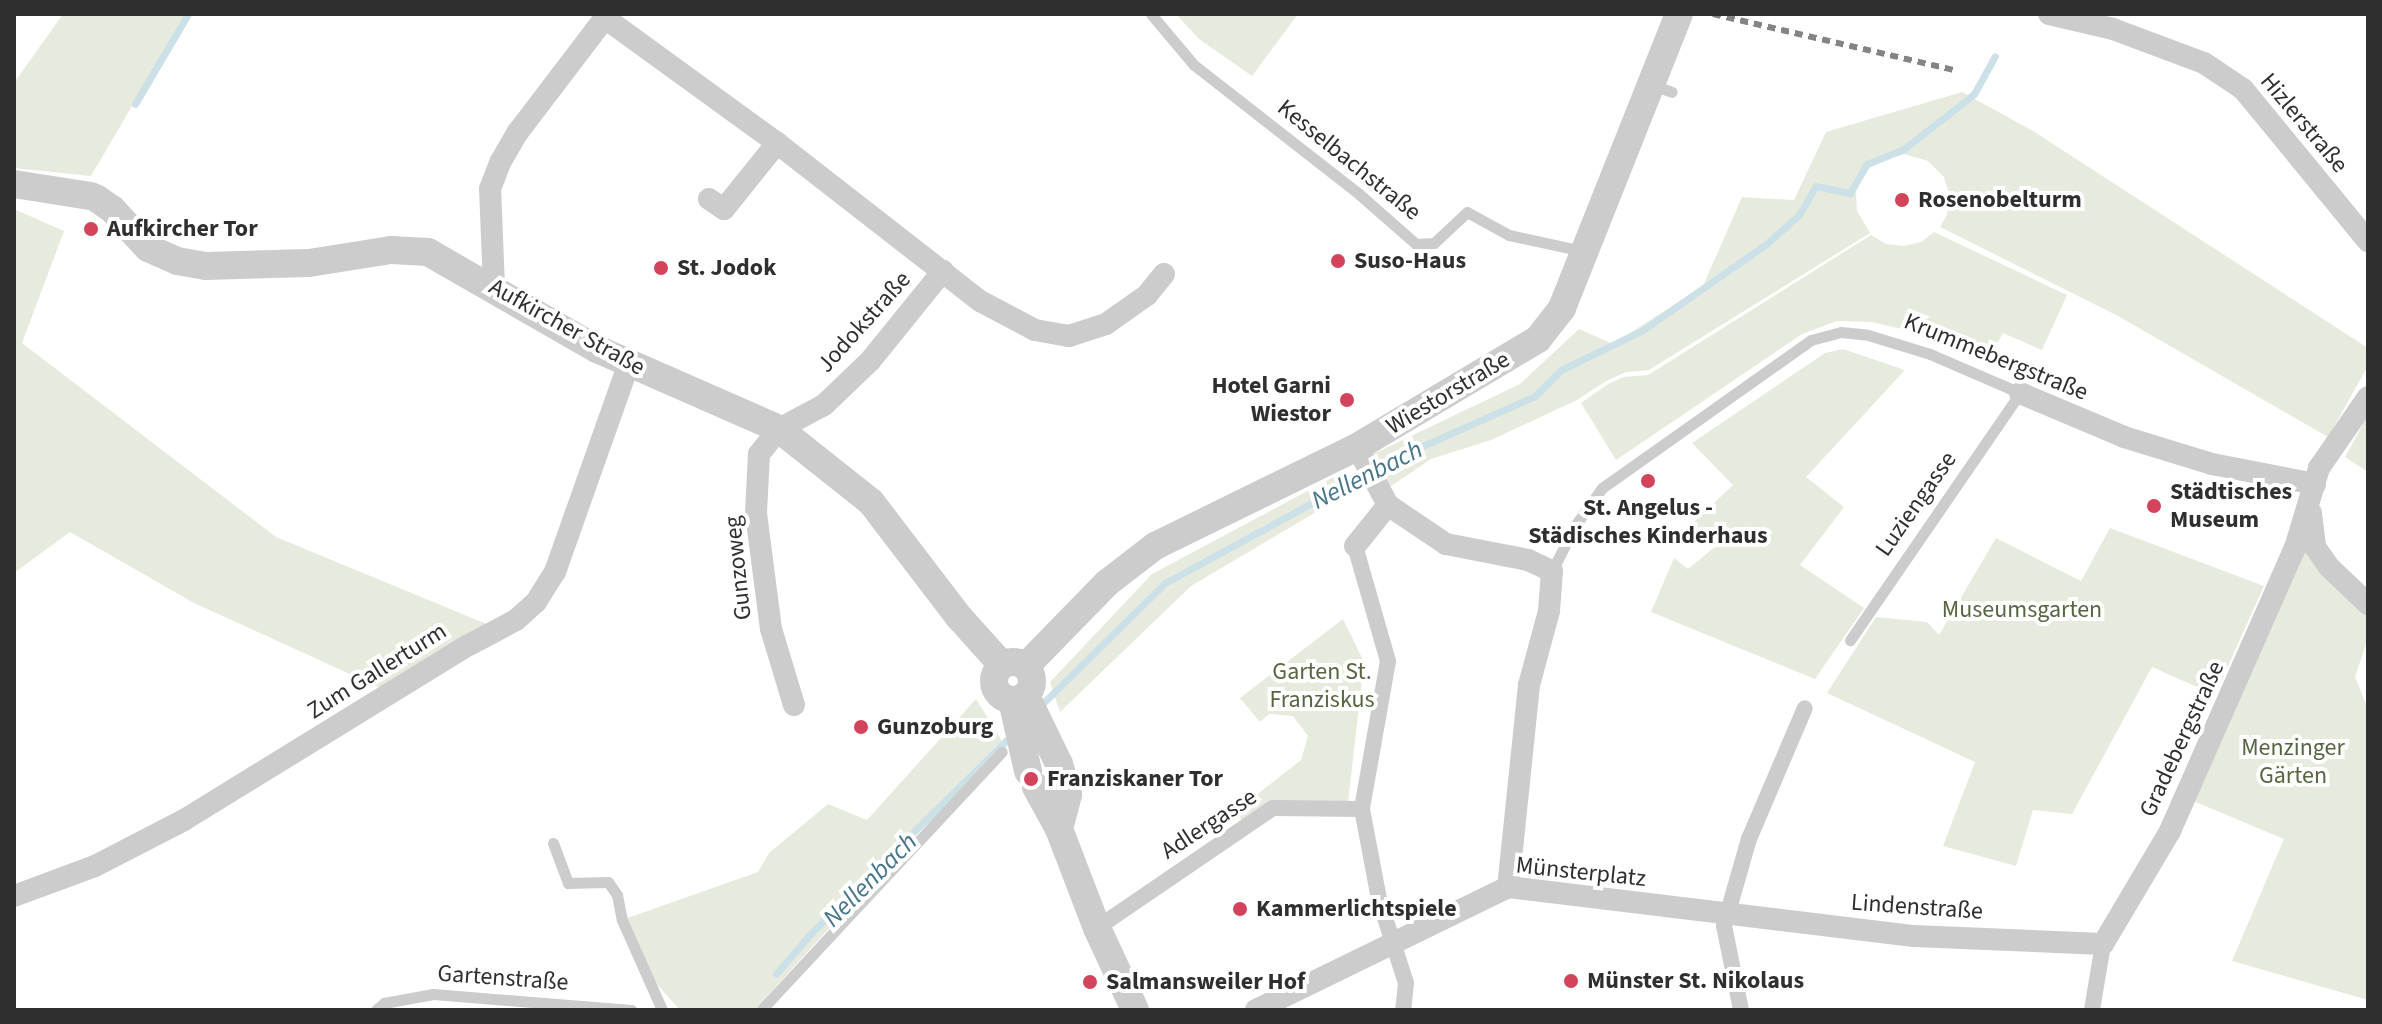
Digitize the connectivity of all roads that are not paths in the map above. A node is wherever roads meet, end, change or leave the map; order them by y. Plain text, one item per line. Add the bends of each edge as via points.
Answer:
1 (1151, 14) edge
2 (1679, 14) edge
3 (2049, 14) edge
4 (2133, 14) edge
5 (607, 16) edge
6 (2113, 29) junction
7 (777, 143) junction
8 (14, 184) edge
9 (709, 199) dead end
10 (2368, 241) edge
11 (1586, 251) junction
12 (943, 271) junction
13 (1164, 274) dead end
14 (494, 287) junction
15 (629, 363) junction
16 (2020, 393) junction
17 (2368, 397) edge
18 (779, 429) junction
19 (1360, 453) junction
20 (2315, 484) junction
21 (1388, 505) junction
22 (1355, 546) joint
23 (1552, 571) junction
24 (2368, 604) edge
25 (1850, 640) dead end
26 (1014, 666) junction
27 (794, 705) dead end
28 (1805, 708) dead end
29 (1027, 758) junction
30 (1362, 809) junction
31 (1059, 829) junction
32 (553, 843) dead end
33 (1508, 887) junction
34 (14, 896) edge
35 (1728, 915) junction
36 (1097, 928) junction
37 (1391, 943) junction
38 (2103, 944) junction
39 (376, 1010) edge
40 (631, 1010) edge
41 (662, 1010) edge
42 (761, 1010) edge
43 (1135, 1010) edge
44 (1256, 1010) edge
45 (1403, 1010) edge
46 (1741, 1010) edge
47 (2092, 1010) edge

1 - 11 lane, Kesselbachstraße via 1194,65 1416,244 1434,243 1467,212 1509,235
2 - 11 street, Wiestorstraße via 1661,53 1661,88
3 - 6 street, Hizlerstraße
4 - 6 street
5 - 7 street, Jodokstraße
5 - 14 street via 518,132 495,175 490,189
6 - 10 street, Hizlerstraße via 2204,63 2243,89
7 - 9 street via 724,209
7 - 12 street, Jodokstraße
8 - 14 street, Aufkircher Straße via 94,197 148,248 177,261 250,266 391,250 428,252
11 - 19 street, Wiestorstraße via 1562,308 1538,339
12 - 13 street, Jodokstraße via 980,301 1035,330 1069,336 1106,324 1147,295
12 - 18 street, Jodokstraße via 861,370 824,405
14 - 15 street, Aufkircher Straße
15 - 18 street, Aufkircher Straße
15 - 34 street, Zum Gallerturm via 555,572 536,602 516,620 184,820 95,866
16 - 20 street, Krummebergstraße via 2168,451
16 - 23 lane, Krummebergstraße via 1930,354 1868,335 1841,332 1811,340 1602,488
16 - 25 lane, Luziengasse
17 - 20 street, Gradebergstraße via 2319,468
18 - 26 street, Aufkircher Straße via 871,502 959,617
18 - 27 street, Gunzoweg via 759,454 756,513 771,629
19 - 21 street
19 - 26 street, Wiestorstraße via 1155,546
20 - 24 street, Gradebergstraße via 2309,524 2315,547
20 - 38 street, Gradebergstraße via 2295,548 2170,831
21 - 22 street
21 - 23 street via 1446,544 1528,560
22 - 30 street via 1388,661
23 - 33 street, Krummebergstraße via 1549,611 1529,685
26 - 29 street via 995,674 994,686 1001,696 1019,698
28 - 35 street via 1749,839
29 - 31 street
29 - 31 street via 1059,764 1068,795
29 - 42 lane
30 - 36 street, Adlergasse via 1273,808
30 - 37 street
31 - 36 street
32 - 41 lane via 568,883 608,882 617,895 622,920
33 - 35 street, Münsterplatz
33 - 37 street, Münsterplatz
35 - 38 street, Lindenstraße via 1914,936
35 - 46 street via 1724,926
36 - 43 street
37 - 44 street, Münsterplatz
37 - 45 street via 1406,983
38 - 47 street, Gradebergstraße
39 - 40 lane, Gartenstraße via 384,1003 433,994

